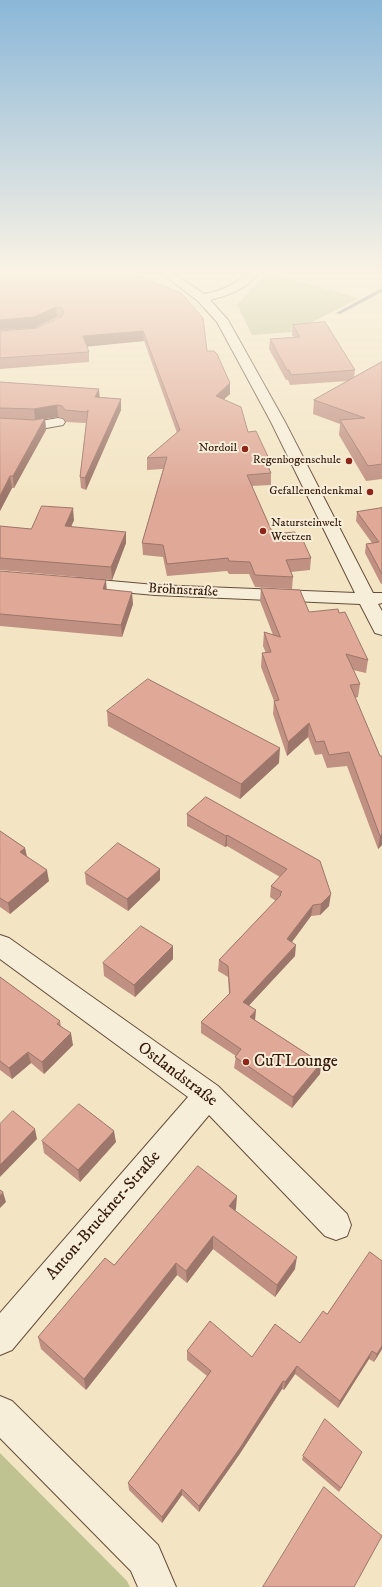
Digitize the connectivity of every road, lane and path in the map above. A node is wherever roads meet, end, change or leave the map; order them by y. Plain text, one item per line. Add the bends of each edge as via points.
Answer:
1 (237, 347) edge
2 (58, 422) dead end
3 (0, 424) edge
4 (62, 582) edge
5 (374, 599) edge
6 (382, 630) edge
7 (0, 945) edge
8 (208, 1095) junction
9 (336, 1225) dead end
10 (0, 1338) edge
11 (0, 1413) edge
12 (157, 1587) edge

1 - 5 street
2 - 3 street via 35,426
4 - 5 street, Bröhnstraße via 155,590
5 - 6 street
7 - 8 street, Ostlandstraße
8 - 9 street, Ostlandstraße
8 - 10 street, Anton-Bruckner-Straße
11 - 12 street via 145,1558

